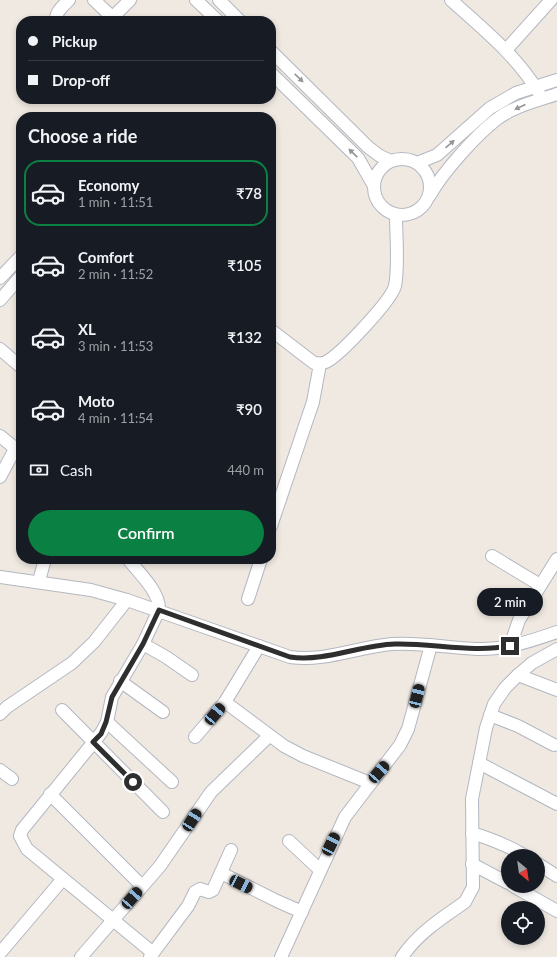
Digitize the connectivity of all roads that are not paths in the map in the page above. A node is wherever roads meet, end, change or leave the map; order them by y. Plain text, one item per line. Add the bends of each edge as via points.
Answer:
1 (69, 0) edge
2 (94, 0) edge
3 (130, 0) edge
4 (196, 0) edge
5 (219, 0) edge
6 (451, 0) edge
7 (547, 1) edge
8 (56, 16) edge
9 (108, 16) edge
10 (114, 16) edge
11 (213, 16) edge
12 (235, 16) edge
13 (506, 50) junction
14 (276, 56) edge
15 (276, 78) edge
16 (557, 80) edge
17 (536, 87) junction
18 (557, 94) edge
19 (543, 99) junction
20 (391, 161) junction
21 (417, 163) junction
22 (374, 186) junction
23 (430, 195) junction
24 (396, 215) junction
25 (16, 261) edge
26 (0, 278) edge
27 (16, 282) edge
28 (0, 300) edge
29 (276, 334) edge
30 (0, 348) edge
31 (16, 362) edge
32 (320, 364) junction
33 (0, 436) edge
34 (16, 449) edge
35 (16, 454) edge
36 (0, 477) edge
37 (276, 511) edge
38 (492, 556) dead end
39 (557, 559) edge
40 (44, 564) edge
41 (132, 564) edge
42 (259, 564) edge
43 (0, 577) edge
44 (39, 581) junction
45 (540, 585) junction
46 (248, 599) dead end
47 (127, 600) junction
48 (159, 610) junction
49 (557, 632) edge
50 (143, 644) junction
51 (431, 645) junction
52 (259, 646) junction
53 (510, 646) junction
54 (557, 649) edge
55 (192, 674) dead end
56 (518, 675) junction
57 (120, 681) junction
58 (557, 690) edge
59 (225, 702) junction
60 (62, 710) dead end
61 (163, 712) dead end
62 (0, 714) edge
63 (490, 715) junction
64 (106, 722) junction
65 (269, 736) junction
66 (195, 737) dead end
67 (93, 742) junction
68 (554, 745) dead end
69 (479, 764) junction
70 (0, 770) edge
71 (12, 779) dead end
72 (172, 782) dead end
73 (370, 783) junction
74 (50, 794) junction
75 (557, 804) edge
76 (163, 812) dead end
77 (472, 833) junction
78 (289, 841) dead end
79 (511, 849) edge
80 (231, 850) dead end
81 (472, 864) junction
82 (545, 868) edge
83 (320, 870) junction
84 (221, 873) junction
85 (557, 876) edge
86 (501, 879) edge
87 (62, 880) junction
88 (142, 886) junction
89 (526, 893) edge
90 (557, 910) edge
91 (302, 912) junction
92 (112, 920) junction
93 (0, 953) edge
94 (151, 955) edge
95 (81, 957) edge
96 (282, 957) edge
97 (402, 957) edge

1 - 8 street
2 - 9 street
3 - 10 street
4 - 11 street
5 - 12 street
6 - 13 street
7 - 13 street
13 - 17 street
14 -> 20 street via 368,147
22 -> 15 street via 358,158
16 - 17 street
17 - 19 street
21 -> 17 street via 437,155 490,108 516,93
18 - 19 street
19 -> 23 street via 521,106 498,119 438,179
20 - 21 street via 409,160
20 - 22 street via 382,167 376,176
21 - 23 street via 429,178
22 - 24 street via 376,200 381,207
23 - 24 street via 423,207 415,213 406,216
24 - 32 street via 395,286 390,298 331,358
25 - 26 street
27 - 28 street
29 - 32 street via 308,360
30 - 31 street
32 - 37 street via 313,402
33 - 34 street
35 - 36 street
38 - 45 street
39 - 45 street
40 - 44 street
41 - 48 street via 155,595
42 - 46 street
43 - 44 street
44 - 47 street via 91,590
45 - 53 street via 518,620
47 - 48 street
47 - 62 street via 94,642 72,663
48 - 50 street
48 - 52 street
49 - 53 street
50 - 55 street
50 - 57 street
51 - 52 street via 394,644 306,659 290,657
51 - 53 street via 478,649
51 - 73 street via 408,729 400,746
52 - 59 street
54 - 56 street via 532,663
56 - 58 street
56 - 63 street via 505,688
57 - 61 street
57 - 64 street via 112,697
59 - 65 street
59 - 66 street
60 - 67 street
63 - 68 street
63 - 69 street
64 - 67 street via 101,734
64 - 72 street
65 - 73 street via 303,756
65 - 88 street via 210,792 180,839
67 - 74 street
67 - 76 street
69 - 75 street
69 - 77 street via 472,799
70 - 71 street
73 - 83 street via 344,817
74 - 87 street via 20,836 27,849
74 - 88 street
77 - 79 street
77 - 81 street
78 - 83 street
80 - 84 street
81 - 86 street
81 - 97 street via 473,887 465,902 423,932 410,944
82 - 85 street
83 - 91 street
84 - 91 street
84 - 94 street via 211,892 200,889 195,892 188,906
87 - 92 street
87 - 93 street
88 - 92 street
89 - 90 street
91 - 96 street
92 - 94 street
92 - 95 street

